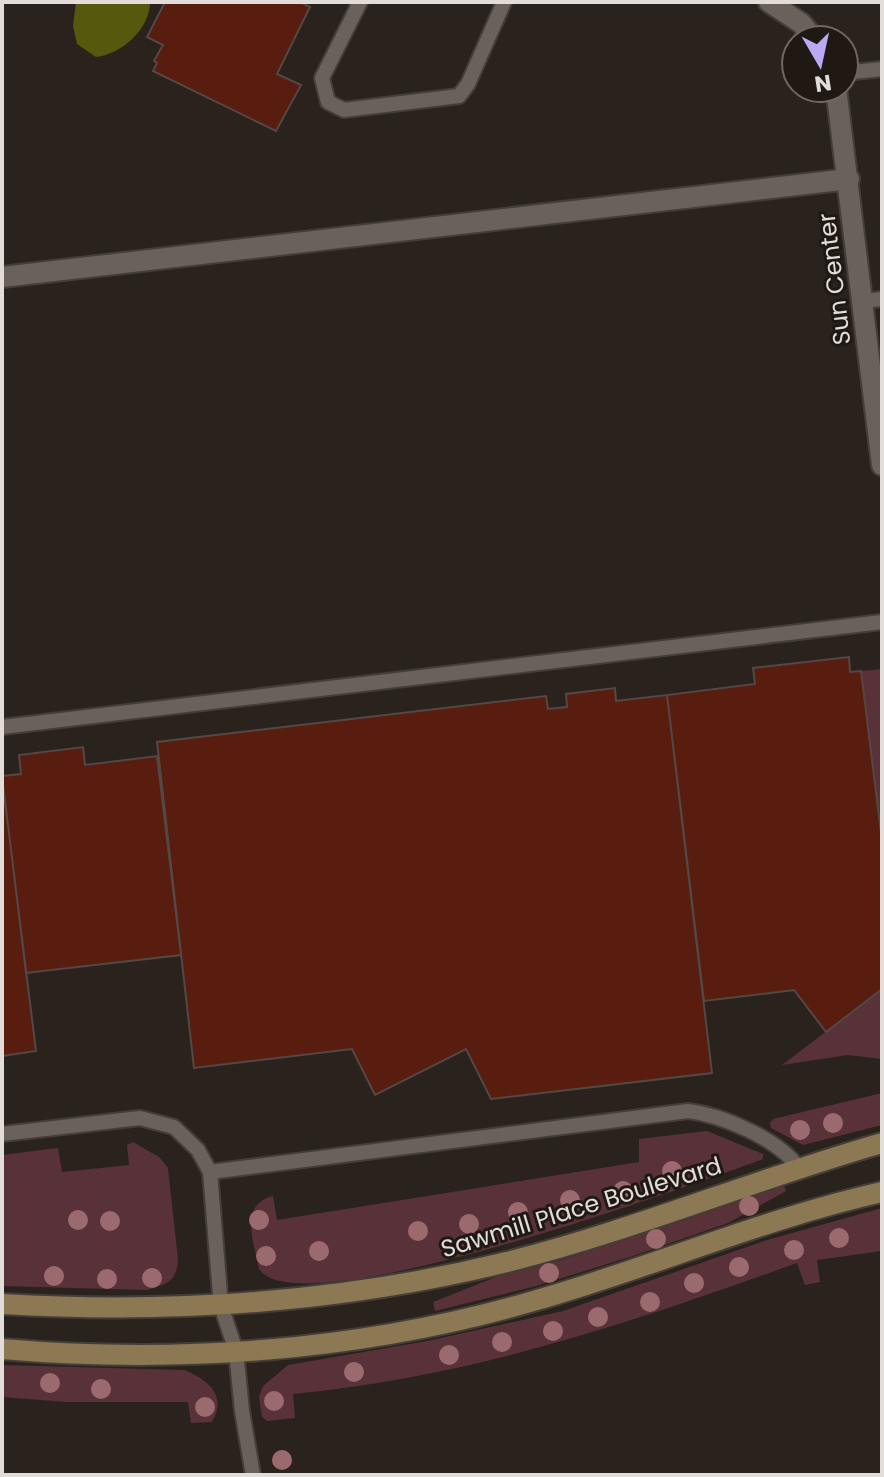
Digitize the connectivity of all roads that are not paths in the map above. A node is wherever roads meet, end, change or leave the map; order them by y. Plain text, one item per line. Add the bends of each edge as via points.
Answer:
1 (360, 2) edge
2 (504, 2) edge
3 (769, 2) edge
4 (802, 24) edge
5 (882, 69) edge
6 (860, 71) edge
7 (838, 104) edge
8 (849, 179) junction
9 (2, 277) edge
10 (873, 300) edge
11 (881, 452) edge
12 (882, 622) edge
13 (2, 727) edge
14 (2, 1134) edge
15 (882, 1143) edge
16 (798, 1167) junction
17 (210, 1172) junction
18 (882, 1192) edge
19 (2, 1304) edge
20 (221, 1306) junction
21 (2, 1349) edge
22 (236, 1351) junction
23 (253, 1475) edge

1 - 2 lane via 322,78 328,102 344,110 459,96
3 - 4 street
5 - 6 lane
7 - 8 street, Sun Center
8 - 9 street
8 - 10 street, Sun Center
10 - 11 street, Sun Center
12 - 13 lane
14 - 17 lane via 124,1118 157,1120 189,1138
15 - 16 street, Sawmill Place Boulevard
16 - 17 lane via 780,1149 728,1120 688,1111
16 - 20 street, Sawmill Place Boulevard via 509,1261 404,1284
17 - 20 lane
18 - 22 street via 526,1304 335,1342
19 - 20 street, Sawmill Place Boulevard via 135,1310
20 - 22 lane
21 - 22 street via 79,1354
22 - 23 lane

